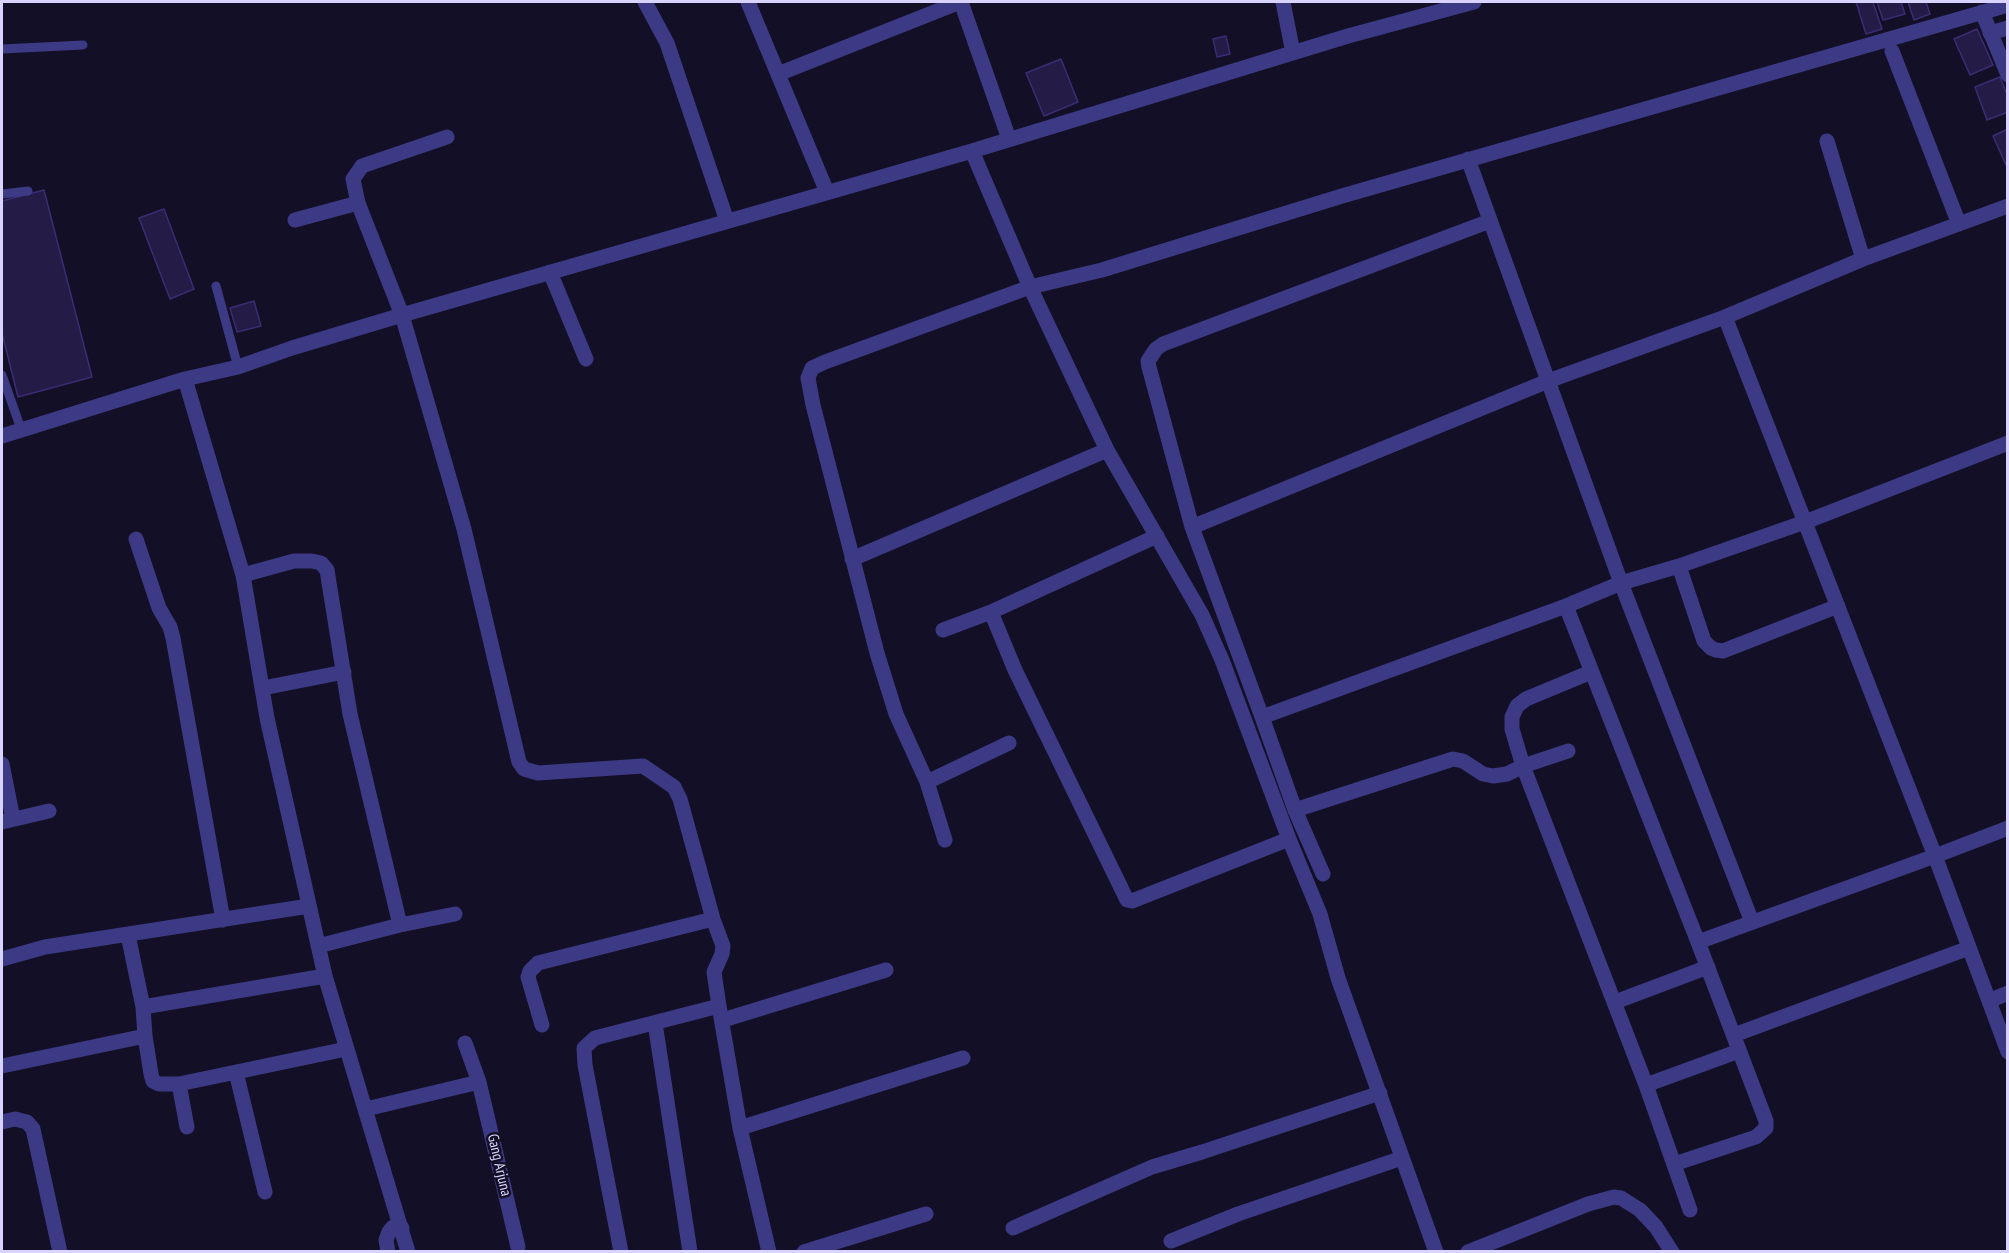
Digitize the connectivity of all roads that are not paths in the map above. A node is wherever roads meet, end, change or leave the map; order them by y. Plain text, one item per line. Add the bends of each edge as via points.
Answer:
1 (645, 2) edge
2 (748, 2) edge
3 (960, 2) edge
4 (1283, 2) edge
5 (1474, 2) edge
6 (2007, 4) edge
7 (1982, 12) junction
8 (2007, 28) edge
9 (1990, 33) junction
10 (83, 45) dead end
11 (2, 49) edge
12 (1892, 51) dead end
13 (1293, 53) junction
14 (778, 74) junction
15 (2007, 75) edge
16 (447, 137) dead end
17 (1009, 139) junction
18 (1827, 141) dead end
19 (972, 151) junction
20 (1468, 159) junction
21 (28, 191) dead end
22 (827, 192) junction
23 (2, 194) edge
24 (358, 203) junction
25 (2007, 206) edge
26 (295, 220) dead end
27 (728, 221) junction
28 (1490, 221) junction
29 (1959, 224) junction
30 (1863, 260) junction
31 (550, 272) junction
32 (216, 286) dead end
33 (1030, 287) junction
34 (402, 315) junction
35 (1725, 317) junction
36 (586, 358) dead end
37 (238, 367) junction
38 (2, 375) edge
39 (185, 379) junction
40 (1548, 381) junction
41 (21, 429) junction
42 (2, 436) edge
43 (2007, 443) edge
44 (1107, 450) junction
45 (1805, 522) junction
46 (1192, 527) junction
47 (1156, 537) junction
48 (136, 539) dead end
49 (852, 560) junction
50 (1679, 566) junction
51 (243, 575) junction
52 (1621, 583) junction
53 (1566, 606) junction
54 (1838, 606) junction
55 (992, 612) junction
56 (943, 630) dead end
57 (344, 672) junction
58 (1591, 672) junction
59 (263, 688) junction
60 (1262, 717) junction
61 (1009, 742) dead end
62 (1568, 751) dead end
63 (2, 764) edge
64 (1523, 766) junction
65 (927, 782) junction
66 (1295, 810) junction
67 (49, 811) dead end
68 (7, 820) edge
69 (2007, 828) edge
70 (1289, 839) junction
71 (945, 840) dead end
72 (1935, 856) junction
73 (1323, 874) dead end
74 (309, 906) junction
75 (455, 915) dead end
76 (713, 919) junction
77 (224, 920) junction
78 (1752, 922) junction
79 (400, 925) junction
80 (128, 934) junction
81 (1698, 942) junction
82 (318, 946) junction
83 (1969, 948) junction
84 (2, 958) edge
85 (1708, 967) junction
86 (886, 970) dead end
87 (325, 976) junction
88 (2007, 993) edge
89 (1989, 1001) junction
90 (1615, 1002) junction
91 (143, 1007) junction
92 (721, 1013) junction
93 (655, 1023) junction
94 (542, 1025) dead end
95 (1734, 1035) junction
96 (145, 1036) junction
97 (465, 1043) dead end
98 (346, 1049) junction
99 (1740, 1051) junction
100 (2007, 1052) edge
101 (963, 1058) dead end
102 (2, 1066) edge
103 (236, 1072) junction
104 (479, 1082) junction
105 (179, 1084) junction
106 (1646, 1085) junction
107 (1380, 1094) junction
108 (366, 1109) junction
109 (2, 1122) edge
110 (187, 1127) dead end
111 (740, 1128) junction
112 (1402, 1158) junction
113 (1674, 1164) junction
114 (265, 1192) dead end
115 (1689, 1210) dead end
116 (926, 1214) dead end
117 (402, 1228) junction
118 (1013, 1228) dead end
119 (1171, 1241) dead end
120 (518, 1247) dead end
121 (60, 1251) edge
122 (388, 1251) edge
123 (408, 1251) edge
124 (621, 1251) edge
125 (690, 1251) edge
126 (769, 1251) edge
127 (804, 1251) edge
128 (1436, 1251) edge
129 (1468, 1251) edge
130 (1672, 1251) edge

1 - 27 street via 667,43
2 - 14 street
3 - 14 street
3 - 17 street
4 - 13 street
5 - 13 street
6 - 7 street
7 - 9 street
7 - 20 street
8 - 9 street
9 - 15 street
10 - 11 lane
12 - 29 street
13 - 17 street
14 - 22 street
16 - 24 street via 362,166 353,179
17 - 19 street
18 - 30 street
19 - 22 street
19 - 33 street
20 - 28 street
20 - 33 street via 1102,270
21 - 23 lane
22 - 27 street
24 - 26 street
24 - 34 street
25 - 29 street
27 - 31 street
28 - 40 street
28 - 46 street via 1156,349 1148,361 1149,367
29 - 30 street
30 - 35 street
31 - 34 street
31 - 36 street
32 - 37 lane
33 - 44 street
33 - 49 street via 812,368 809,392
34 - 37 street
34 - 76 street via 464,530 519,762 524,769 538,773 643,766 674,787
35 - 40 street
35 - 45 street
37 - 39 street
38 - 41 lane
39 - 41 street
39 - 51 street
40 - 46 street
40 - 52 street
41 - 42 street
43 - 45 street
44 - 47 street
44 - 49 street
45 - 50 street
45 - 54 street
46 - 60 street
47 - 55 street
47 - 70 street via 1202,615 1222,660
48 - 77 street via 173,638
49 - 65 street via 893,704
50 - 52 street
50 - 54 street via 1704,641 1716,650 1723,651
51 - 57 street via 294,561 321,563 327,570
51 - 59 street
52 - 53 street
52 - 78 street
53 - 58 street
53 - 60 street
54 - 72 street
55 - 56 street
55 - 70 street via 1015,670 1127,900
57 - 59 street
57 - 79 street
58 - 64 street via 1517,706 1512,729
58 - 81 street
59 - 74 street
60 - 66 street
61 - 65 street
62 - 64 street
63 - 68 street
64 - 66 street via 1493,776 1453,759
64 - 90 street
65 - 71 street
66 - 73 street
67 - 68 street
69 - 72 street
70 - 107 street via 1320,914 1338,978
72 - 78 street
72 - 83 street
74 - 77 street
74 - 82 street
75 - 79 street
76 - 92 street via 723,946 714,972
76 - 94 street via 538,963 528,977
77 - 80 street
78 - 81 street
79 - 82 street
80 - 84 street
80 - 91 street
81 - 85 street
82 - 87 street
83 - 89 street
83 - 95 street
85 - 90 street
85 - 95 street
86 - 92 street
87 - 91 street
87 - 98 street
88 - 89 street
89 - 100 street
90 - 106 street
91 - 96 street
92 - 93 street
92 - 111 street
93 - 124 street via 595,1038 584,1048
93 - 125 street
95 - 99 street
96 - 102 street
96 - 105 street via 153,1081
97 - 104 street, Gang Arjuna
98 - 103 street
98 - 108 street
99 - 106 street
99 - 113 street via 1766,1128 1756,1137
101 - 111 street
103 - 105 street
103 - 114 street
104 - 108 street
104 - 120 street, Gang Arjuna
105 - 110 street
106 - 113 street
107 - 112 street
107 - 118 street via 1152,1167
108 - 117 street
109 - 121 street via 15,1119 27,1122 33,1129
111 - 126 street
112 - 119 street
112 - 128 street
113 - 115 street
116 - 127 street
117 - 122 street via 393,1227 389,1232
117 - 123 street
129 - 130 street via 1614,1197 1640,1210

